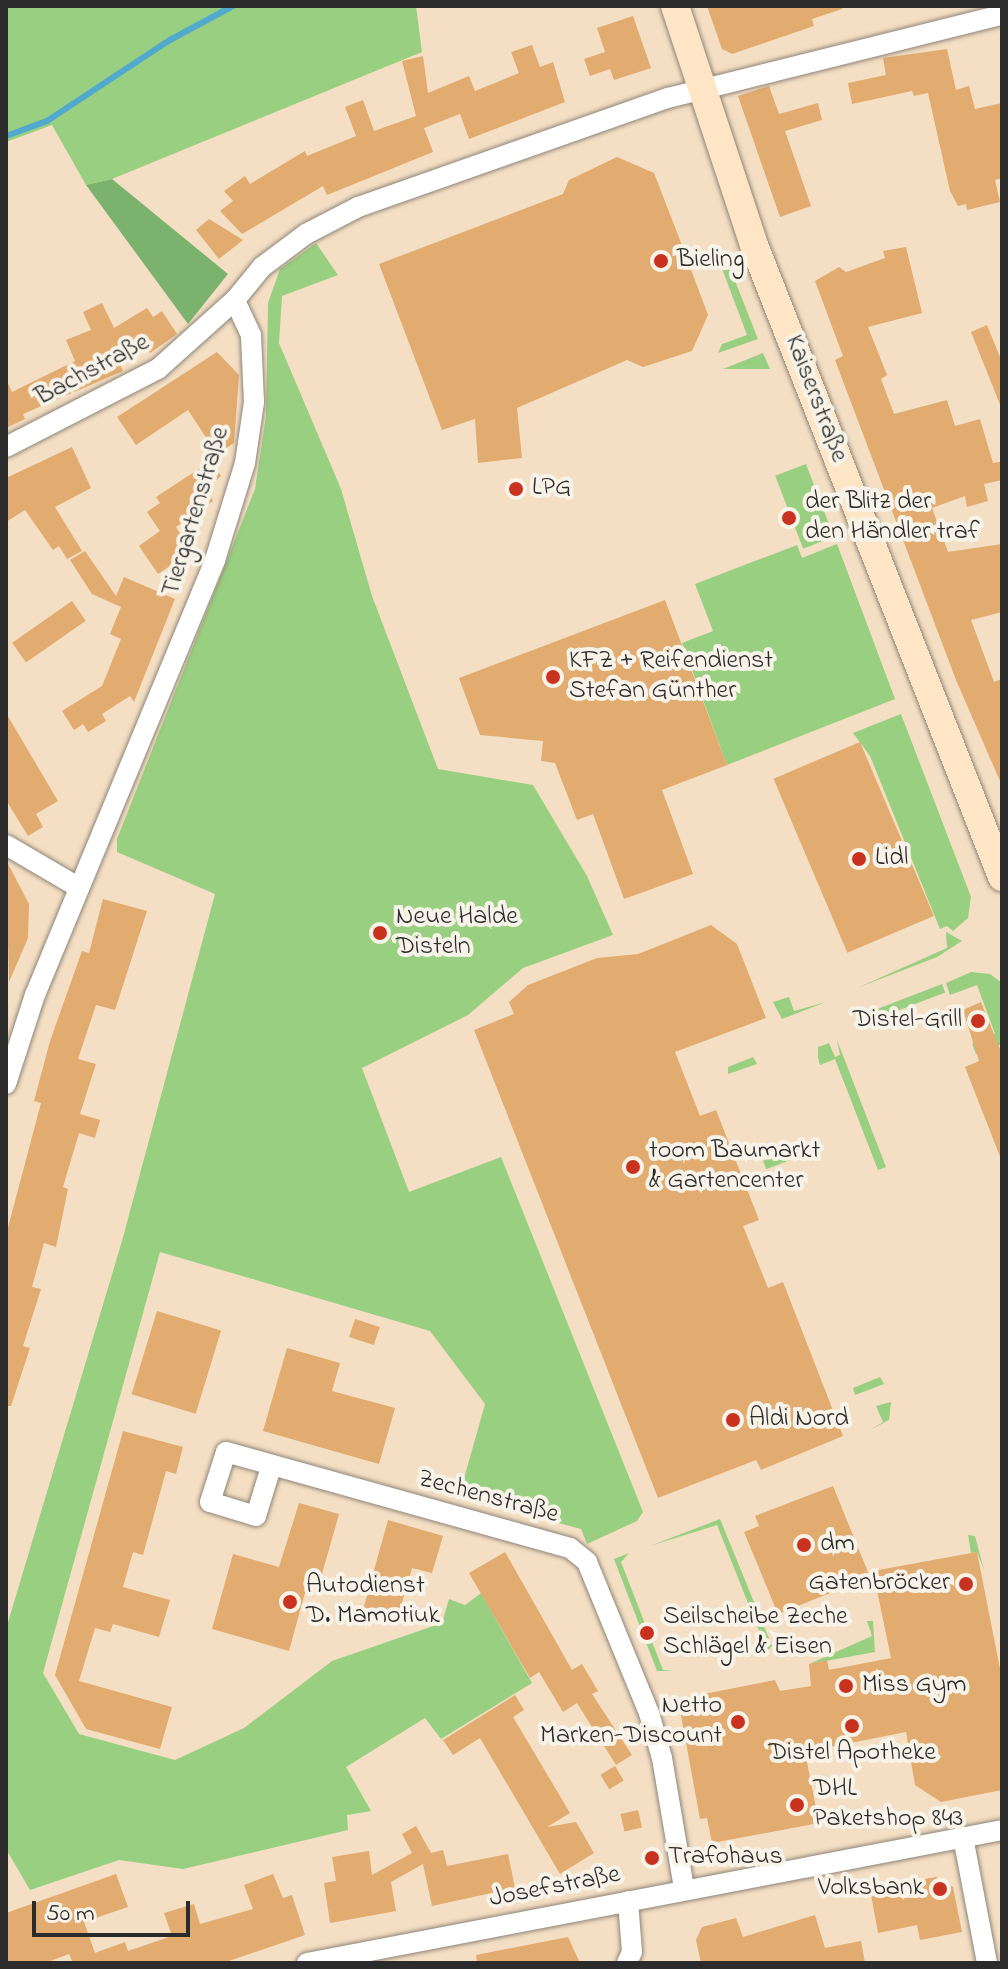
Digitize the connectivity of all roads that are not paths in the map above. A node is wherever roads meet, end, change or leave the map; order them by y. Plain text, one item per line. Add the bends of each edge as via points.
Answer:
1 (675, 6) edge
2 (1002, 15) edge
3 (701, 86) junction
4 (235, 300) junction
5 (6, 447) edge
6 (6, 845) edge
7 (1002, 877) edge
8 (78, 887) junction
9 (6, 1084) edge
10 (271, 1467) dead end
11 (1002, 1830) edge
12 (963, 1837) junction
13 (684, 1888) junction
14 (628, 1901) junction
15 (307, 1963) edge
16 (627, 1963) edge
17 (987, 1963) edge

1 - 3 main road, Kaiserstraße
2 - 3 street
3 - 4 street via 358,207 306,234 262,267
3 - 7 main road, Kaiserstraße via 754,245
4 - 5 street, Bachstraße via 158,369
4 - 8 street, Tiergartenstraße via 251,335 256,369 245,463 178,655
6 - 8 street
8 - 9 street, Tiergartenstraße
10 - 13 street, Zechenstraße via 570,1548 587,1562 649,1713
11 - 12 street, Josefstraße
12 - 13 street, Josefstraße
12 - 17 street
13 - 14 street, Josefstraße
14 - 15 street, Josefstraße
14 - 16 street via 632,1952

